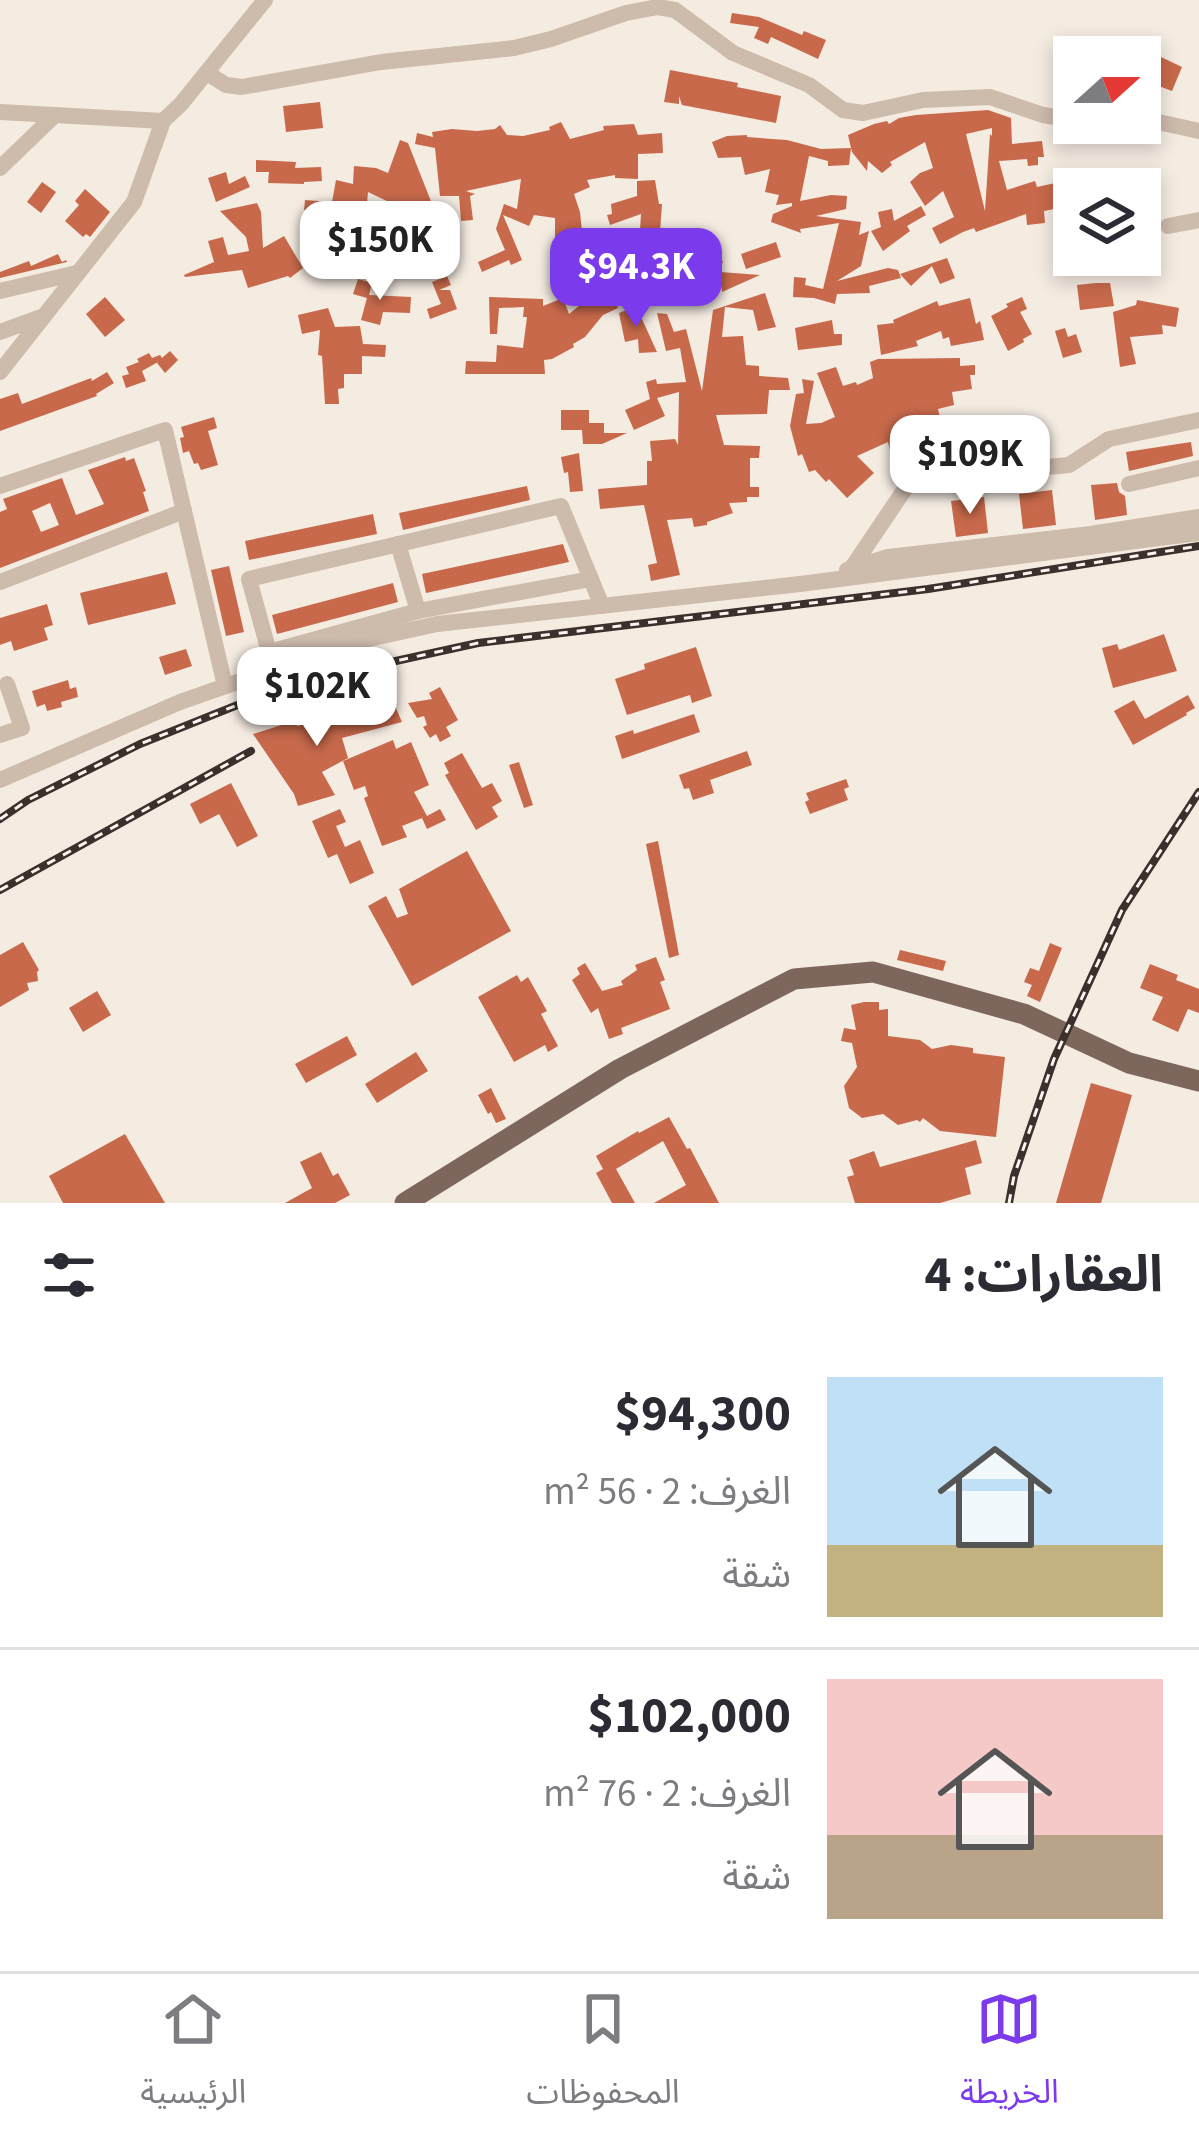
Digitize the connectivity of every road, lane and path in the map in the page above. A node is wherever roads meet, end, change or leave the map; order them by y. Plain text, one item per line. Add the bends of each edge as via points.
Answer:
1 (265, 0) edge
2 (207, 73) junction
3 (0, 112) edge
4 (55, 115) junction
5 (1053, 117) edge
6 (163, 121) junction
7 (1161, 123) edge
8 (1199, 131) edge
9 (0, 168) edge
10 (1199, 220) edge
11 (1168, 226) dead end
12 (78, 273) junction
13 (0, 291) edge
14 (44, 316) junction
15 (0, 332) edge
16 (0, 372) edge
17 (1199, 419) edge
18 (1199, 468) edge
19 (1129, 484) dead end
20 (0, 486) edge
21 (184, 511) junction
22 (1199, 518) edge
23 (1199, 532) edge
24 (398, 544) junction
25 (851, 568) junction
26 (591, 578) junction
27 (0, 582) edge
28 (800, 584) junction
29 (602, 606) junction
30 (418, 611) junction
31 (269, 652) junction
32 (264, 672) junction
33 (7, 684) dead end
34 (225, 686) junction
35 (0, 735) edge
36 (0, 780) edge
37 (1199, 1081) edge
38 (405, 1203) edge

1 - 2 street
2 - 5 street via 242,87 514,48 658,8 675,10 733,53 809,85 843,110 990,97
2 - 6 street
3 - 4 street
4 - 6 street
4 - 9 street
6 - 12 street via 134,202
7 - 8 street
10 - 11 street
12 - 13 street
12 - 14 street
14 - 15 street
14 - 16 street
17 - 25 street via 1109,439 1069,465 911,480
18 - 19 street
20 - 21 street via 165,430
21 - 27 street
21 - 34 street
22 - 25 street
23 - 28 street
24 - 26 street via 561,506
24 - 30 street
24 - 31 street via 249,580
25 - 28 street
26 - 29 street
26 - 30 street
28 - 29 street
29 - 32 street via 437,624
30 - 31 street
31 - 32 street
32 - 34 street
33 - 35 street via 22,728
34 - 36 street
37 - 38 main road via 1130,1063 1024,1014 873,971 794,979 620,1069

